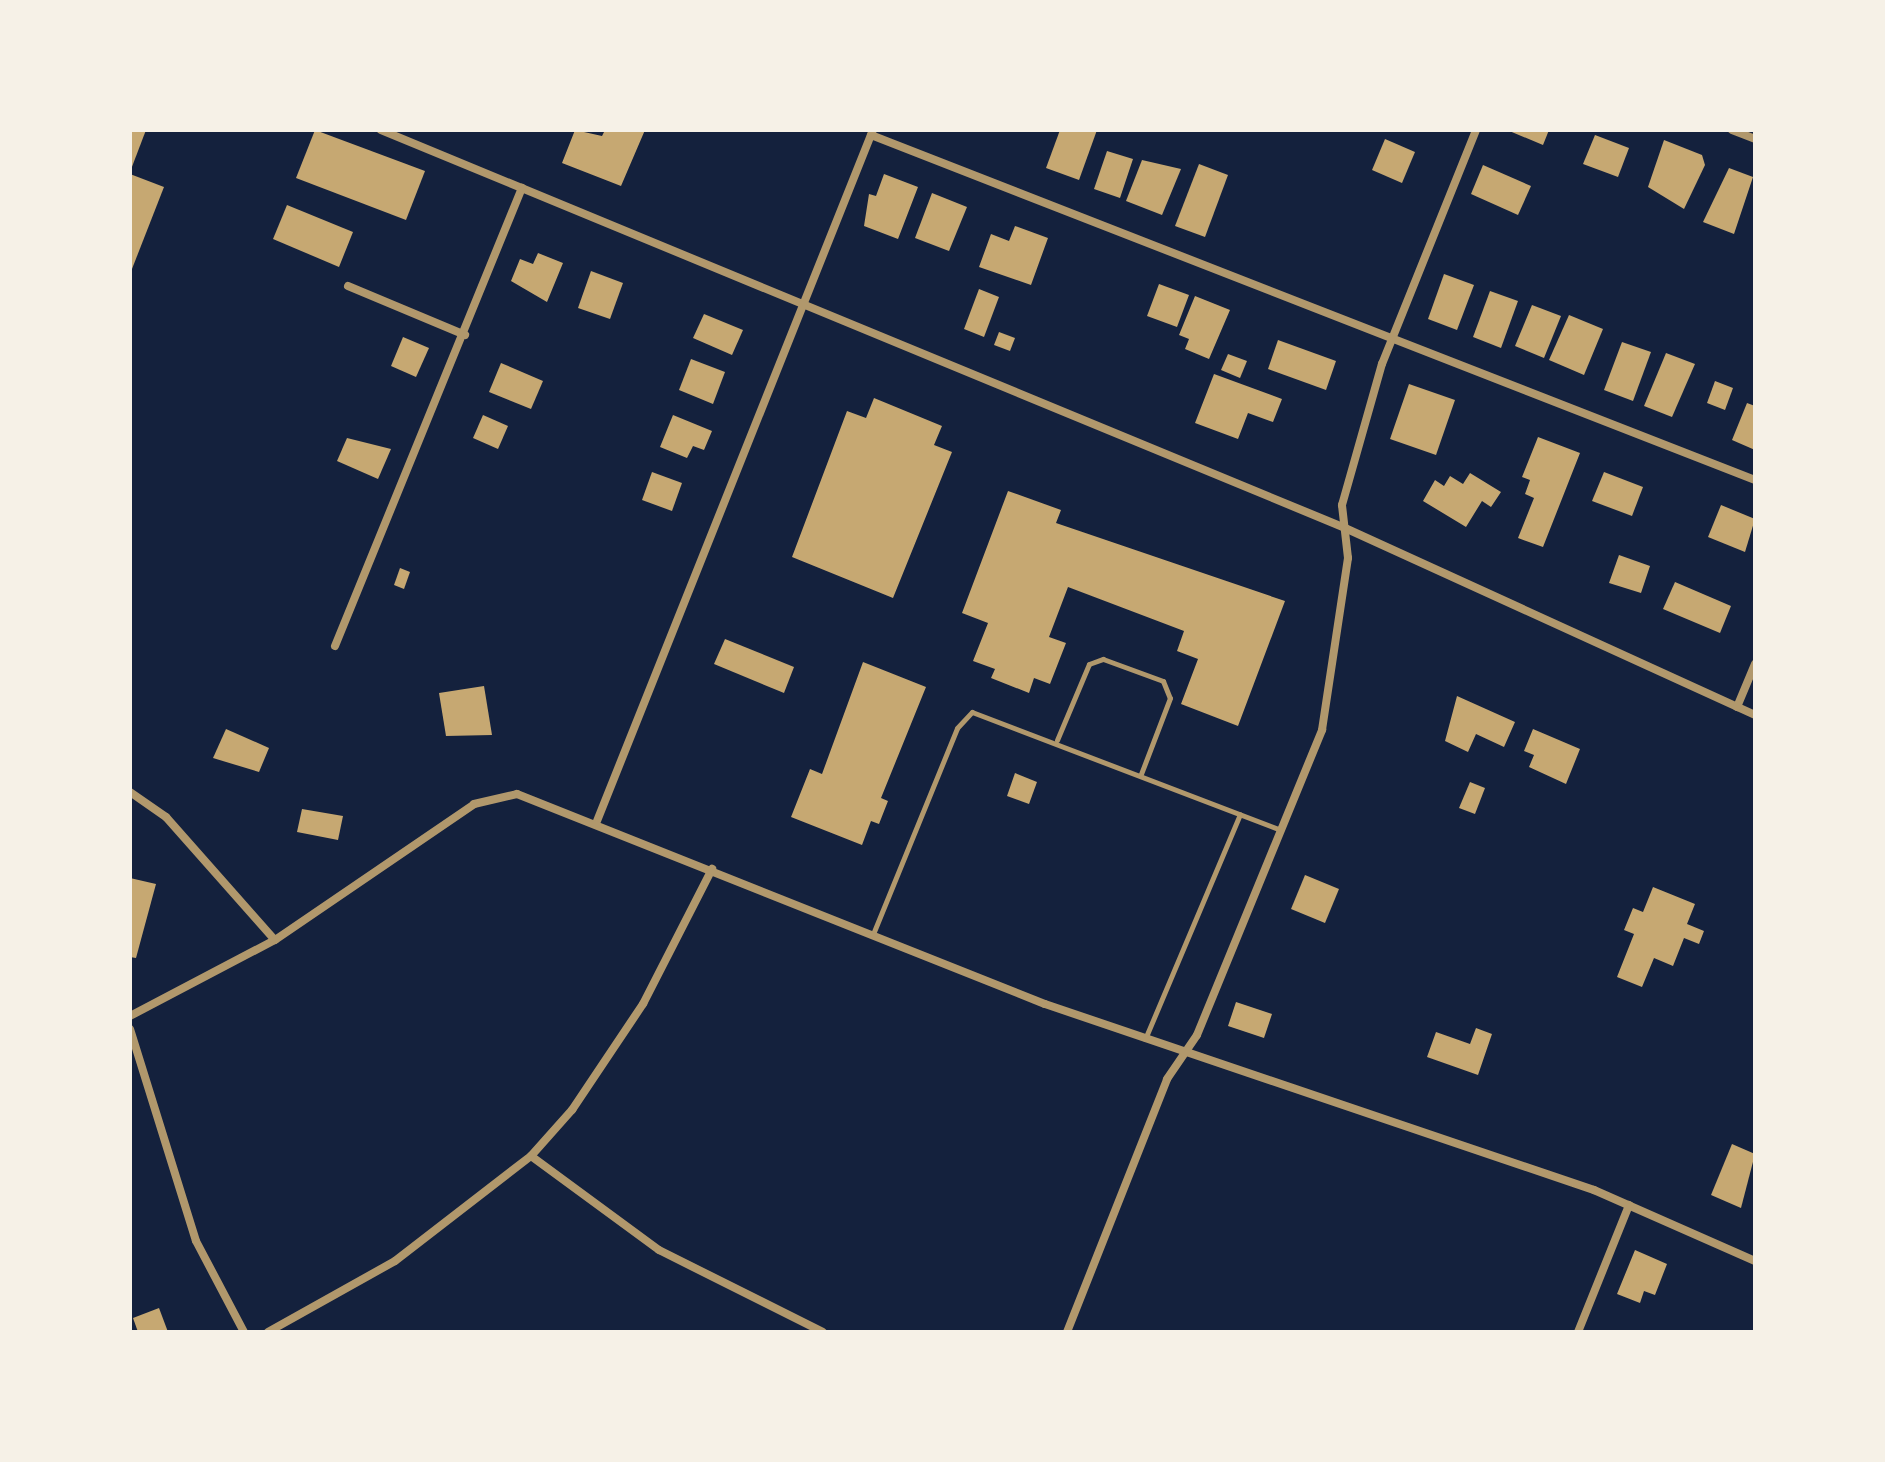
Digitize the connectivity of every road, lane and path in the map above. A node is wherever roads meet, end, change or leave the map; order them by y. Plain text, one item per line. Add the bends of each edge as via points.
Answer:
1 (381, 130) edge
2 (1476, 130) edge
3 (1732, 130) edge
4 (872, 133) edge
5 (1755, 139) edge
6 (522, 188) junction
7 (348, 286) dead end
8 (803, 307) junction
9 (465, 335) junction
10 (1392, 339) junction
11 (1755, 480) edge
12 (1345, 528) junction
13 (335, 646) dead end
14 (1755, 664) edge
15 (1737, 707) junction
16 (1755, 715) edge
17 (1057, 740) junction
18 (1141, 774) junction
19 (130, 792) edge
20 (1240, 814) junction
21 (597, 821) junction
22 (1281, 830) junction
23 (712, 869) junction
24 (873, 934) junction
25 (275, 940) junction
26 (130, 1016) edge
27 (130, 1029) edge
28 (1144, 1040) junction
29 (1184, 1054) junction
30 (531, 1156) junction
31 (1629, 1205) junction
32 (1755, 1261) edge
33 (244, 1332) edge
34 (268, 1332) edge
35 (823, 1332) edge
36 (1067, 1332) edge
37 (1578, 1332) edge

1 - 6 street
2 - 10 street
3 - 5 street
4 - 8 street
4 - 10 street
6 - 8 street
6 - 9 street
7 - 9 street
8 - 12 street
8 - 21 street
9 - 13 street
10 - 11 street
10 - 12 street via 1342,505
12 - 15 street
12 - 22 street via 1334,684
14 - 15 street
15 - 16 street
17 - 18 lane
17 - 18 lane via 1089,664 1103,659 1163,681 1170,698
17 - 24 lane via 988,713 963,718
18 - 20 lane
19 - 25 street via 166,817
20 - 22 lane
20 - 28 lane
21 - 23 street
21 - 25 street via 541,798 490,797
22 - 29 street
23 - 24 street
23 - 30 street via 643,1004 572,1110
24 - 28 street
25 - 26 street
27 - 33 street via 196,1241
28 - 29 street
29 - 31 street
29 - 36 street via 1167,1079
30 - 34 street via 395,1261
30 - 35 street via 659,1250
31 - 32 street
31 - 37 street

